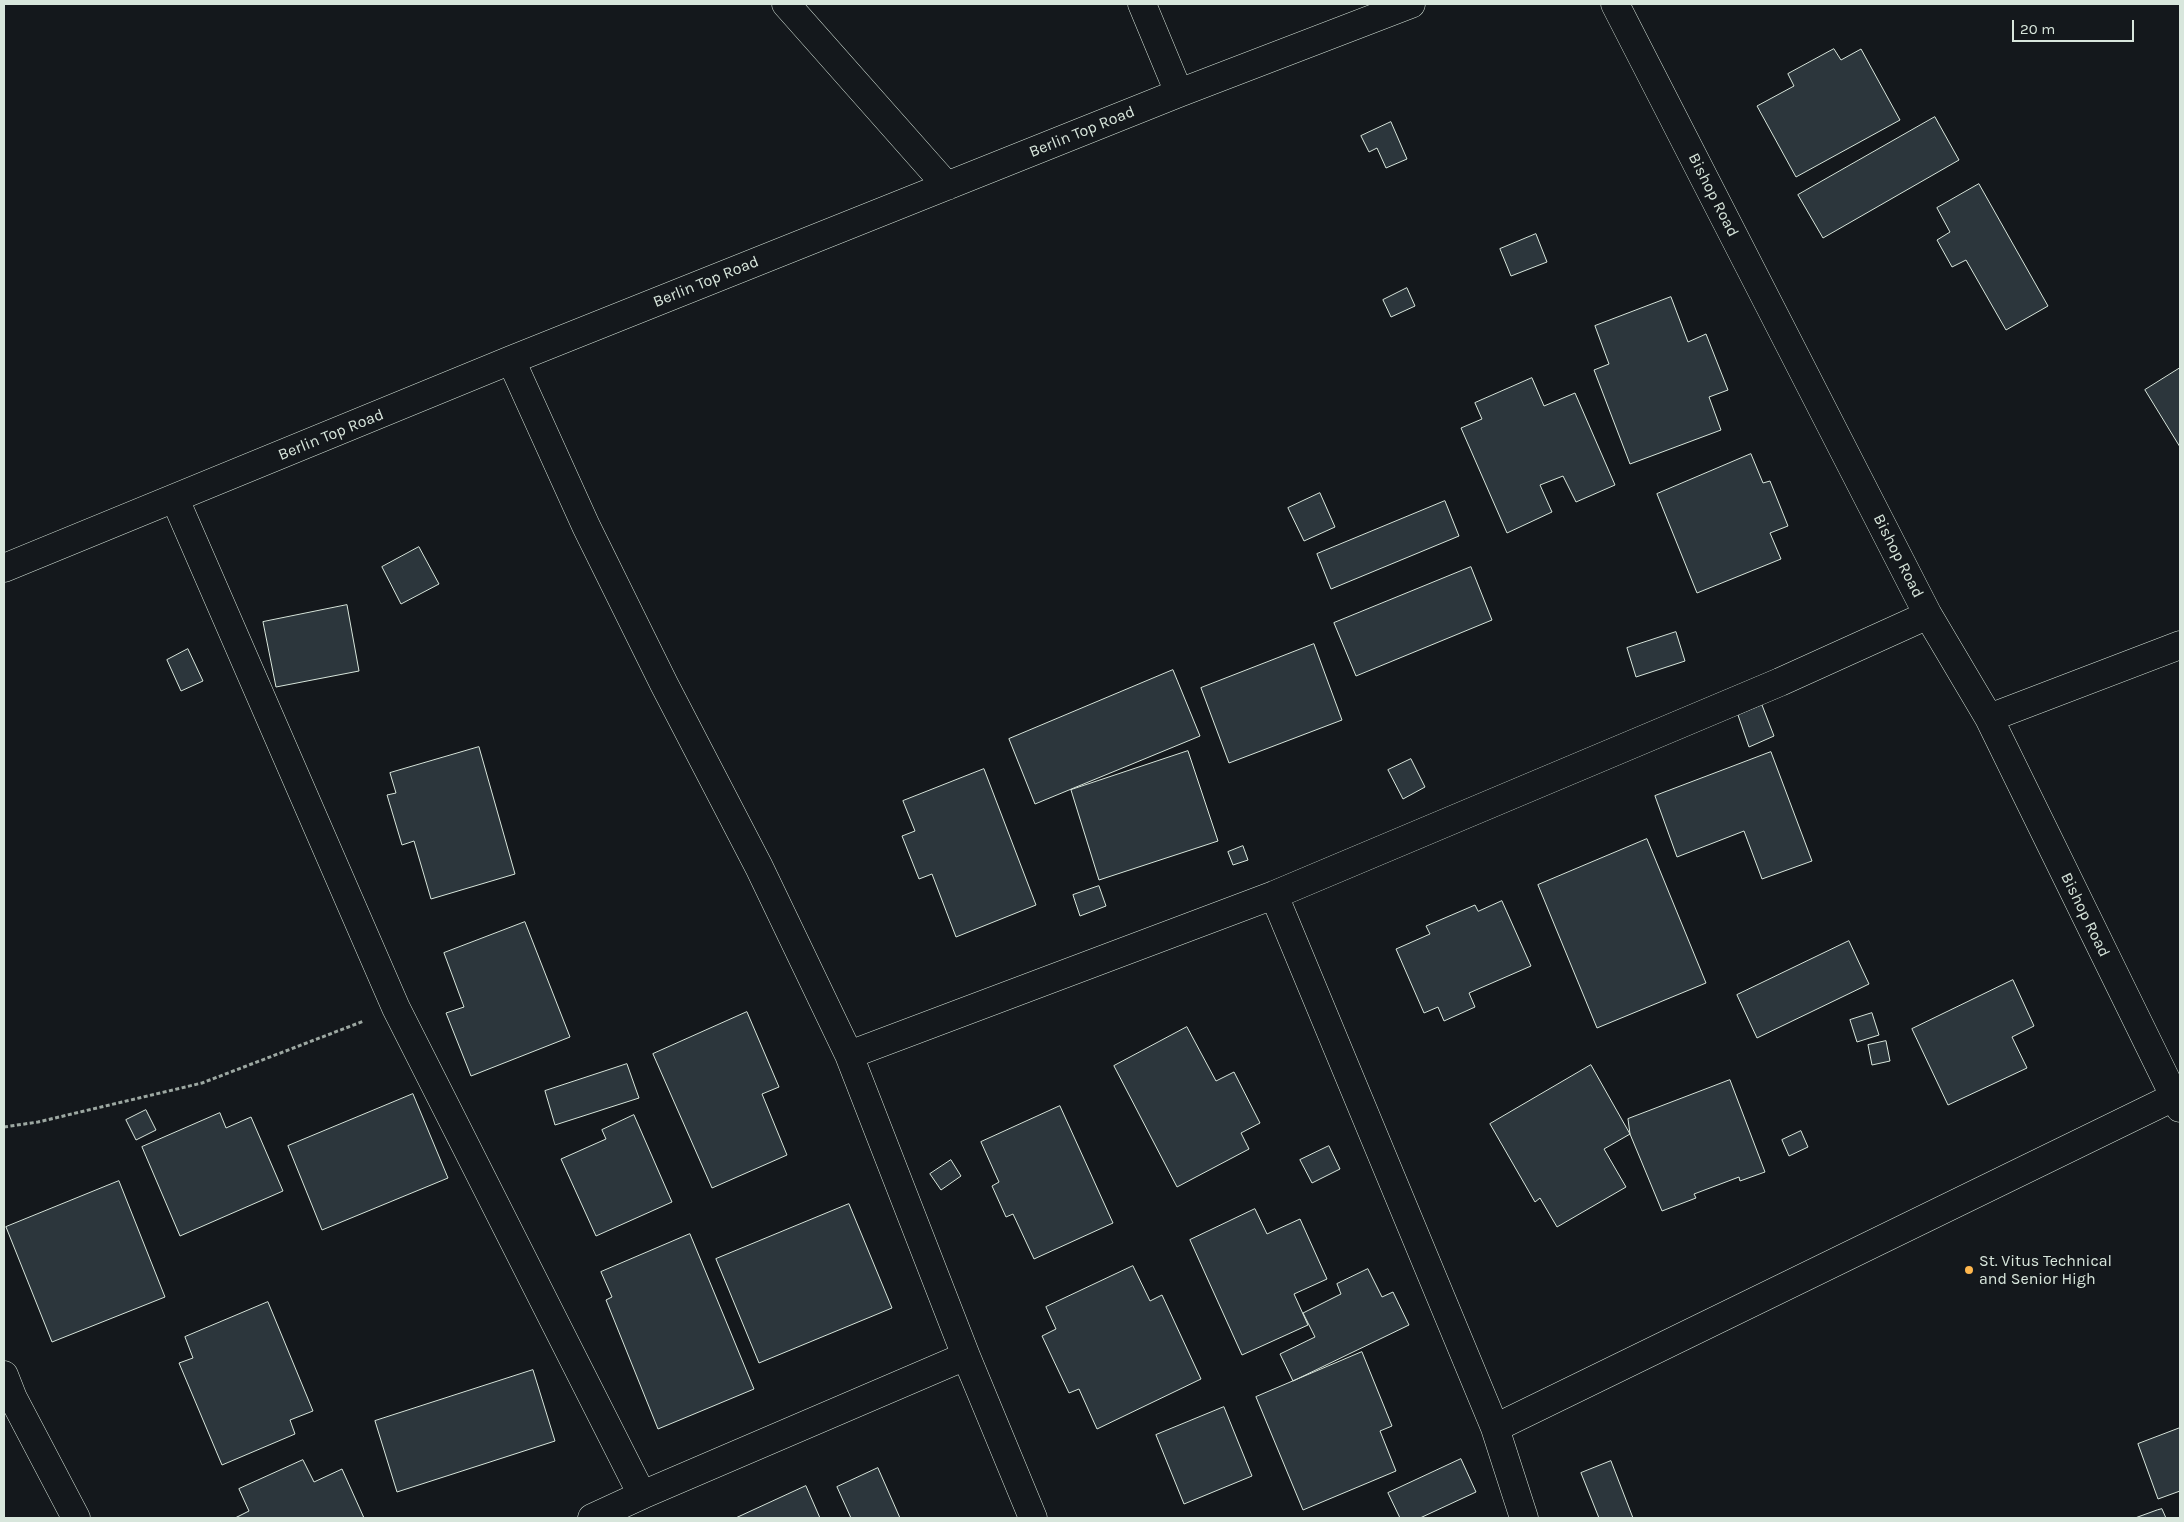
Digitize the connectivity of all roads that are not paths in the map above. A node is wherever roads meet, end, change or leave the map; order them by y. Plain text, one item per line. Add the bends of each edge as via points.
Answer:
1 (786, 4) edge
2 (1142, 4) edge
3 (1411, 4) edge
4 (1615, 4) edge
5 (1179, 93) junction
6 (947, 186) junction
7 (511, 360) junction
8 (175, 499) junction
9 (4, 568) edge
10 (1928, 614) junction
11 (2180, 645) edge
12 (1988, 718) junction
13 (1274, 895) junction
14 (849, 1055) junction
15 (2177, 1103) edge
16 (966, 1356) junction
17 (7, 1395) edge
18 (1494, 1428) junction
19 (642, 1495) junction
20 (76, 1518) edge
21 (592, 1518) edge
22 (1033, 1518) edge
23 (1524, 1518) edge

1 - 6 street
2 - 5 street
3 - 5 street, Berlin Top Road
4 - 10 street, Bishop Road
5 - 6 street, Berlin Top Road
6 - 7 street, Berlin Top Road
7 - 8 street, Berlin Top Road
7 - 14 street via 595,543 759,867
8 - 9 street, Berlin Top Road
8 - 19 street via 396,1008
10 - 12 street, Bishop Road
10 - 13 street via 1780,682
11 - 12 street
12 - 15 street, Bishop Road
13 - 14 street
13 - 18 street
14 - 16 street
15 - 18 street
16 - 19 street
16 - 22 street
17 - 20 street
18 - 23 street
19 - 21 street

